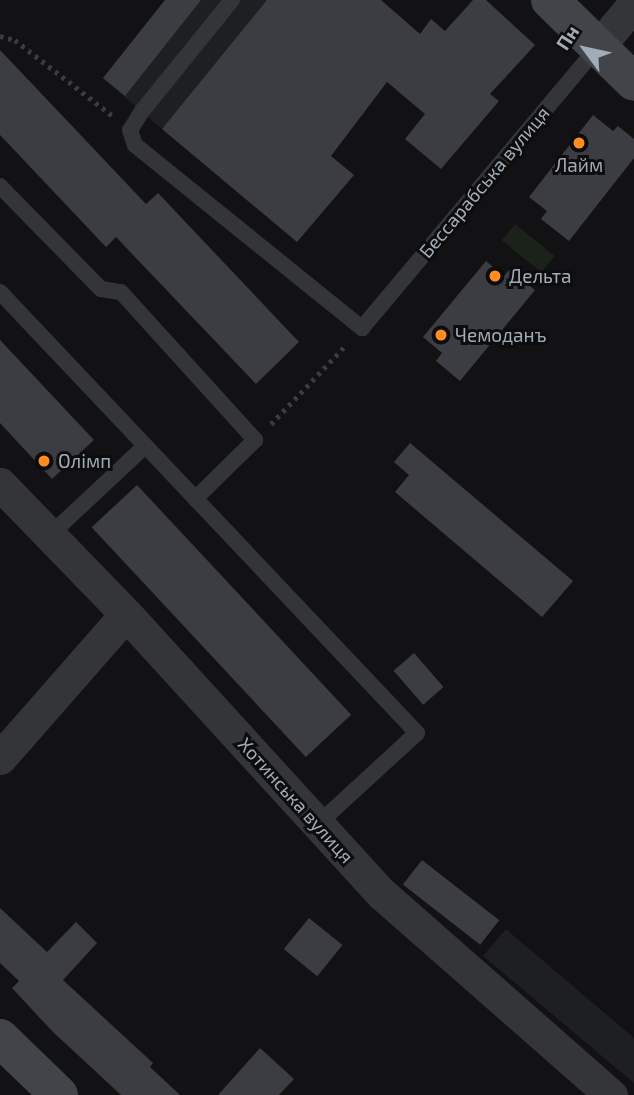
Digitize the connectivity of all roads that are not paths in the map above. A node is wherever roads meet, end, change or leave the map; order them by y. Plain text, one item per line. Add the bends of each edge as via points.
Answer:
1 (232, 0) edge
2 (550, 0) edge
3 (634, 4) edge
4 (598, 47) junction
5 (634, 82) edge
6 (0, 186) edge
7 (0, 292) edge
8 (145, 446) junction
9 (0, 484) edge
10 (195, 499) junction
11 (50, 535) junction
12 (126, 614) junction
13 (0, 758) edge
14 (318, 824) junction
15 (0, 1038) edge
16 (59, 1095) edge
17 (611, 1095) edge

1 - 4 lane, Бессарабська вулиця via 130,130 135,145 362,328
2 - 4 street
3 - 4 street, Бессарабська вулиця
4 - 5 street
6 - 10 lane via 101,289 121,292 256,440
7 - 8 lane
8 - 10 lane
8 - 11 lane
9 - 11 street, Хотинська вулиця
10 - 14 lane via 417,733
11 - 12 street, Хотинська вулиця
12 - 13 street
12 - 14 street, Хотинська вулиця
14 - 17 street, Хотинська вулиця via 382,894
15 - 16 street

